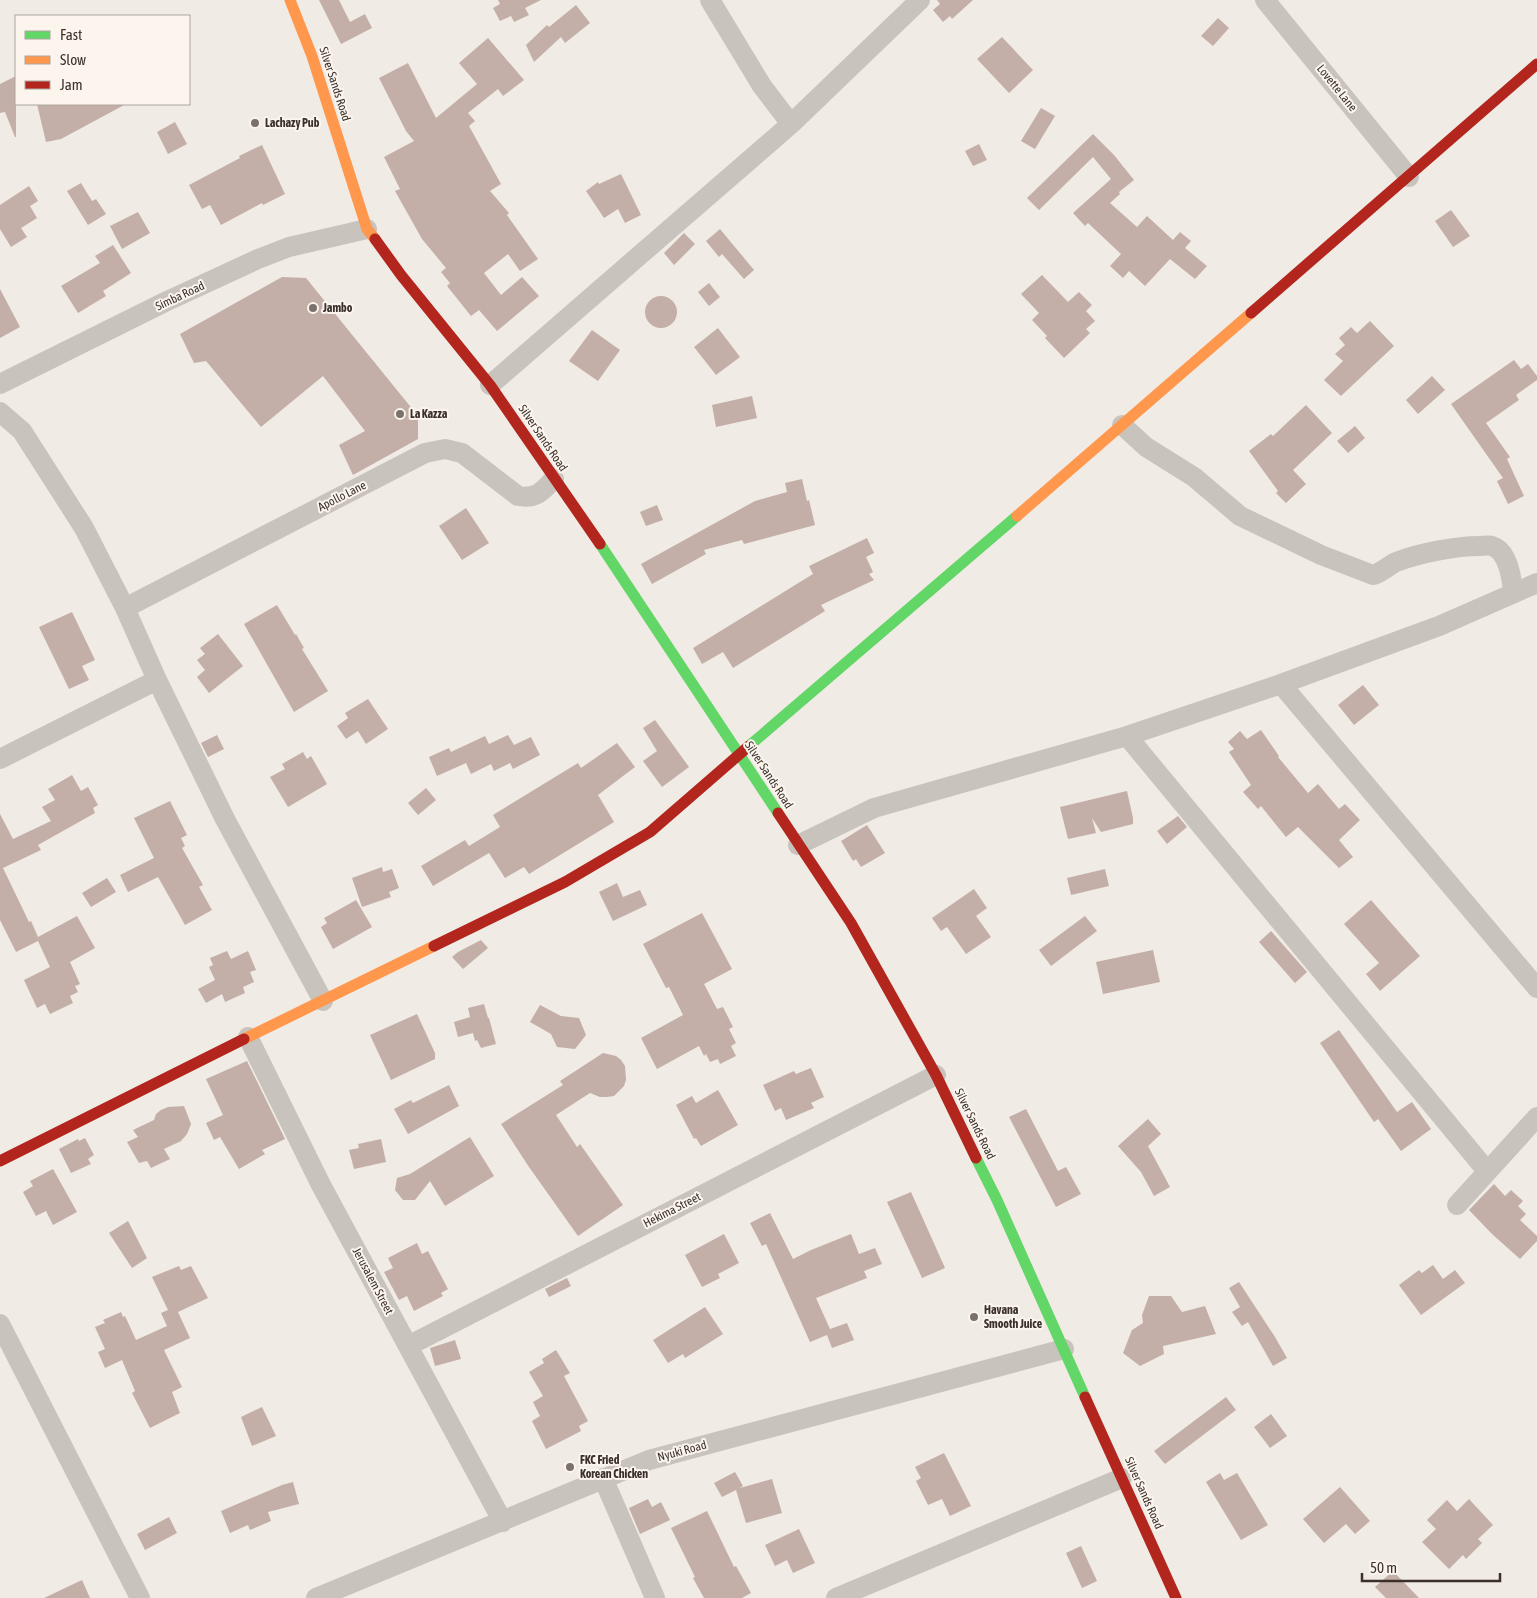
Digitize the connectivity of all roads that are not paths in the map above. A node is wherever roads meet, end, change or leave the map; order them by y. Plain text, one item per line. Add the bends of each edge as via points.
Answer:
1 (290, 0) edge
2 (710, 0) edge
3 (920, 0) edge
4 (1265, 0) edge
5 (1537, 64) edge
6 (792, 124) junction
7 (1409, 177) junction
8 (367, 228) junction
9 (0, 384) edge
10 (490, 385) junction
11 (0, 412) edge
12 (1122, 425) junction
13 (554, 479) junction
14 (1537, 583) edge
15 (1514, 593) junction
16 (125, 608) junction
17 (157, 680) junction
18 (1281, 684) junction
19 (1127, 736) junction
20 (740, 754) junction
21 (0, 760) edge
22 (798, 845) junction
23 (1537, 988) edge
24 (323, 1001) junction
25 (248, 1037) junction
26 (936, 1075) junction
27 (1537, 1117) edge
28 (0, 1162) edge
29 (1487, 1171) junction
30 (1457, 1205) dead end
31 (0, 1324) edge
32 (408, 1346) junction
33 (1064, 1349) junction
34 (603, 1478) junction
35 (1122, 1478) junction
36 (502, 1522) junction
37 (140, 1598) edge
38 (316, 1598) edge
39 (655, 1598) edge
40 (836, 1598) edge
41 (1176, 1598) edge

1 - 8 street, Silver Sands Road via 312,56
2 - 6 street via 762,86
3 - 6 street
4 - 7 street, Lovette Lane
5 - 7 street
6 - 10 street
7 - 12 street
8 - 9 street, Simba Road via 258,259
8 - 10 street, Silver Sands Road
10 - 13 street, Silver Sands Road
11 - 16 street via 22,431 84,528
12 - 15 street via 1146,446 1194,477 1240,516 1321,555 1373,576 1404,560 1461,546 1492,546 1501,552 1506,562
12 - 20 street
13 - 16 street, Apollo Lane via 540,493 528,498 518,496 462,453 445,449 425,453
13 - 20 street, Silver Sands Road via 618,569
14 - 15 street
15 - 18 street via 1439,626
16 - 17 street
17 - 21 street
17 - 24 street via 225,818
18 - 19 street
18 - 23 street
19 - 22 street via 874,808
19 - 29 street
20 - 22 street, Silver Sands Road
20 - 24 street via 650,832 566,882
22 - 26 street, Silver Sands Road via 851,923
24 - 25 street
25 - 28 street
25 - 32 street, Jerusalem Street via 321,1185
26 - 32 street, Hekima Street
26 - 33 street, Silver Sands Road
27 - 29 street
29 - 30 street
31 - 37 street
32 - 36 street, Jerusalem Street
33 - 34 street, Nyuki Road via 649,1460
33 - 35 street, Silver Sands Road
34 - 36 street, Nyuki Road
34 - 39 street
35 - 40 street
35 - 41 street, Silver Sands Road
36 - 38 street, Nyuki Road

